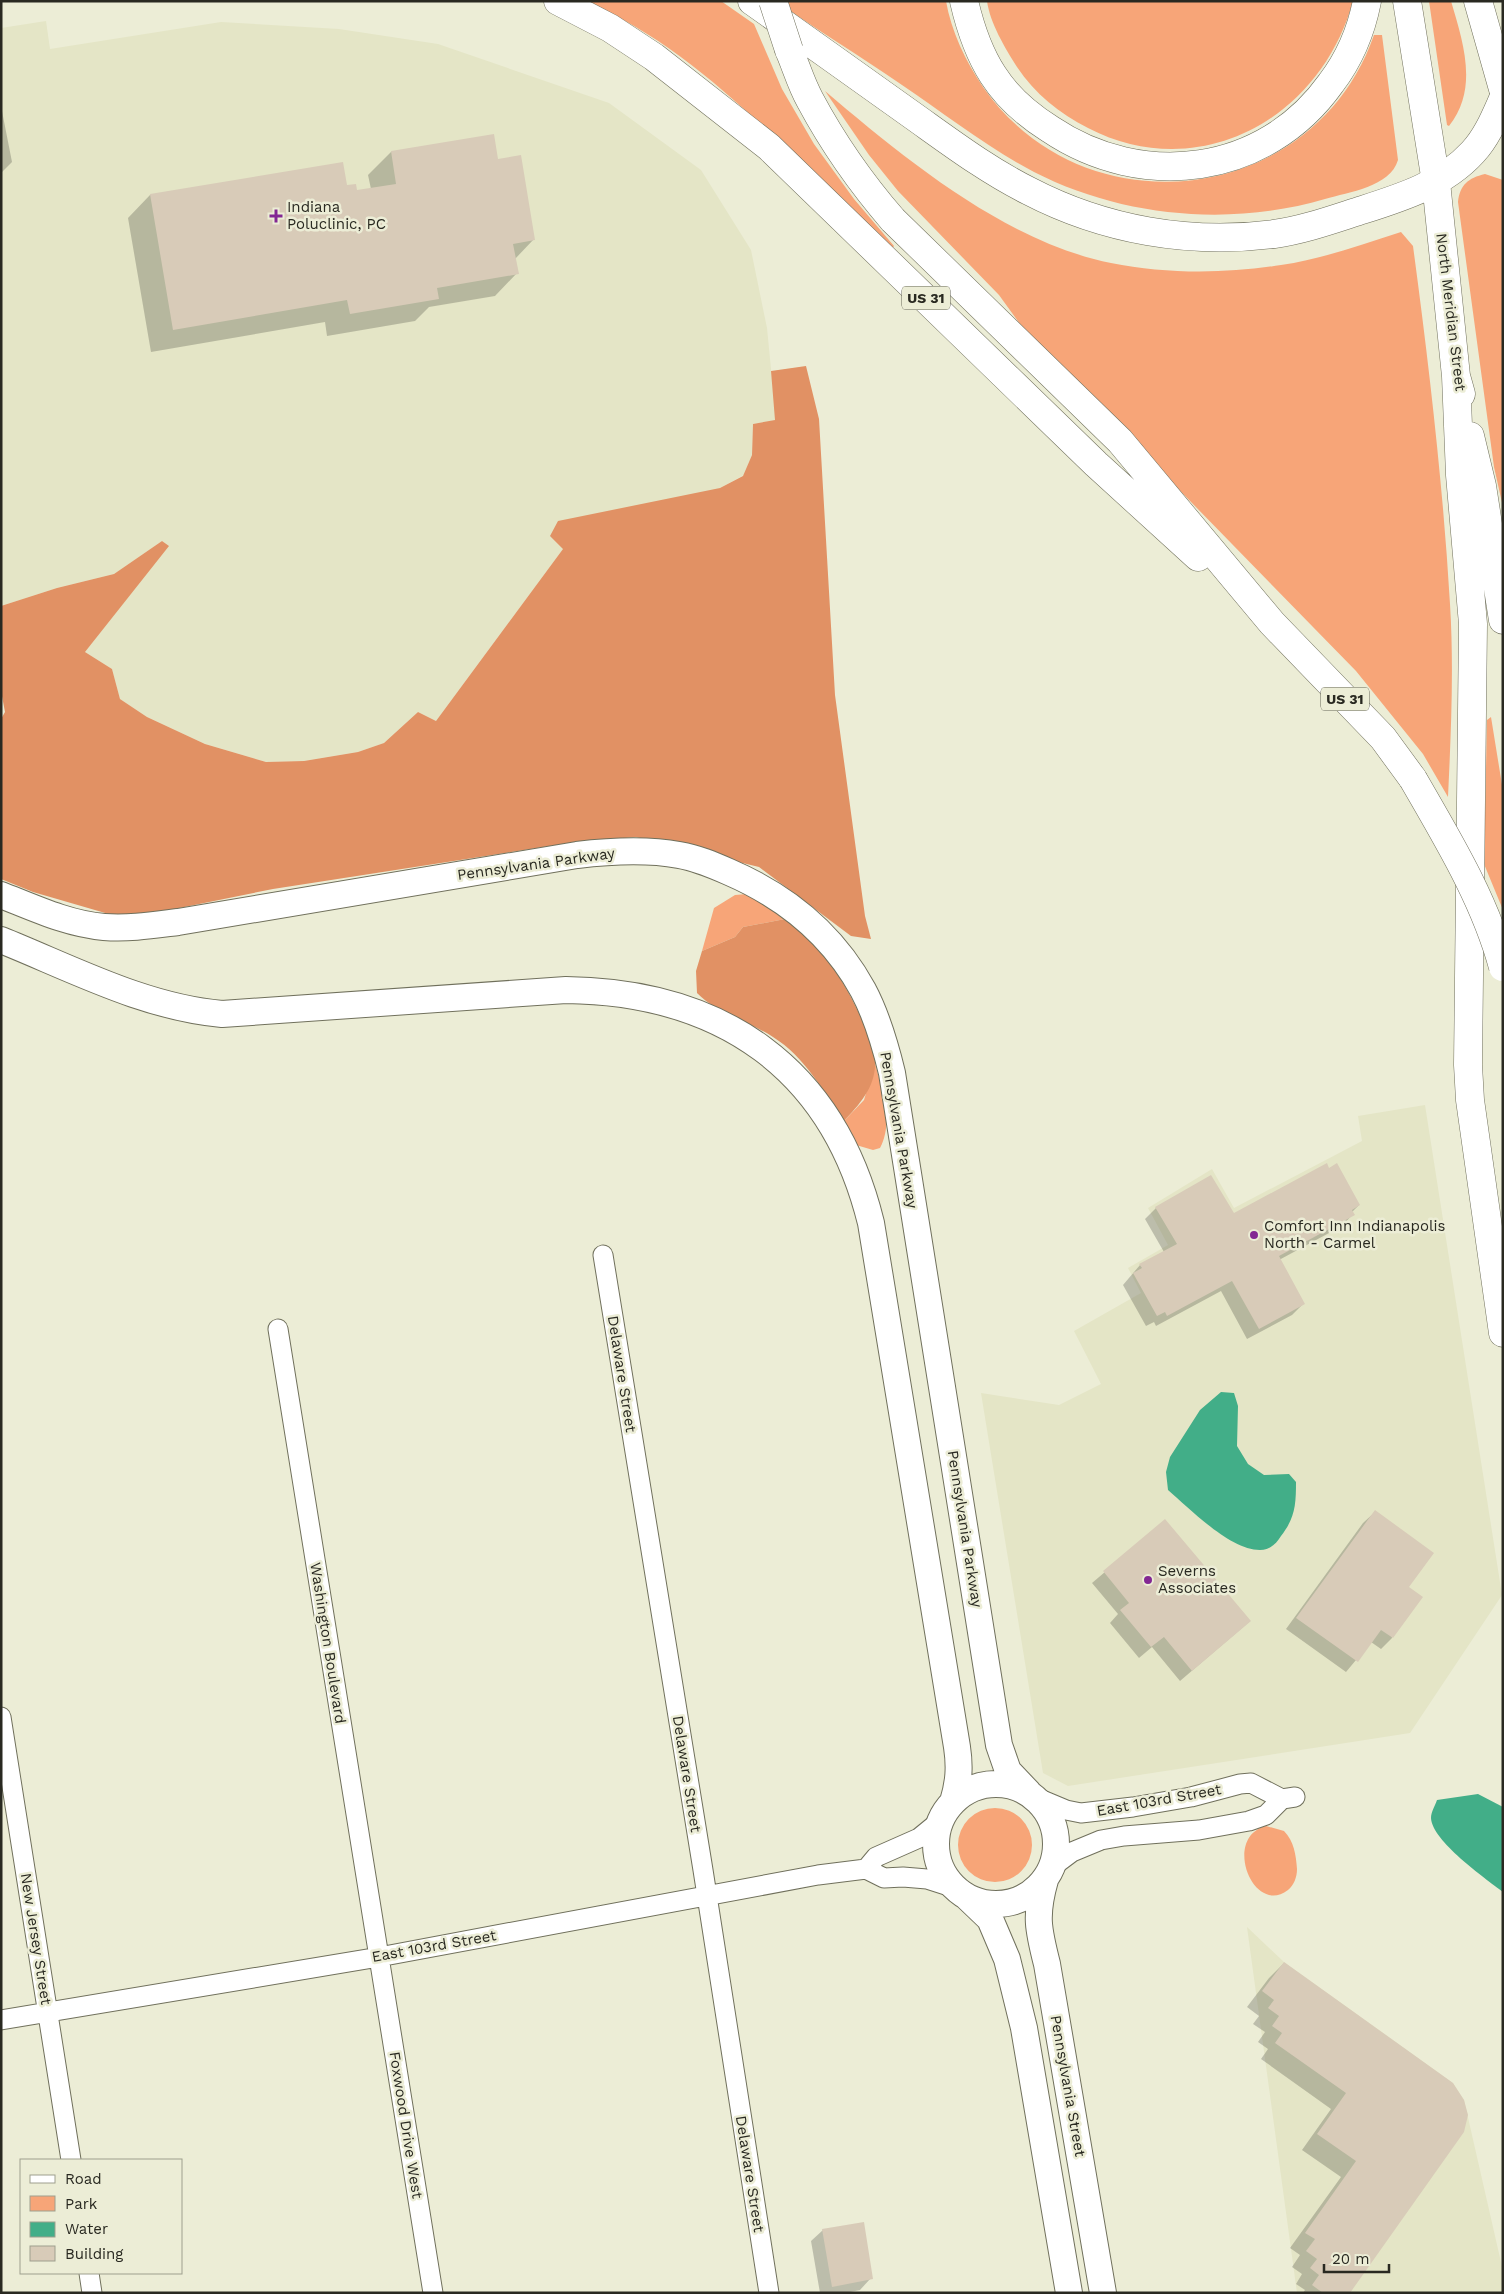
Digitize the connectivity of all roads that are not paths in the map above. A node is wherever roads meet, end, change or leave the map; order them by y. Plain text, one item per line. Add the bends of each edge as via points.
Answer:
1 (558, 1) edge
2 (752, 1) edge
3 (773, 1) edge
4 (964, 1) edge
5 (1367, 1) edge
6 (1407, 1) edge
7 (1478, 1) edge
8 (1503, 89) edge
9 (1503, 99) edge
10 (1436, 182) junction
11 (1456, 376) junction
12 (1503, 620) edge
13 (1272, 623) junction
14 (1, 895) edge
15 (1, 940) edge
16 (1503, 967) edge
17 (603, 1255) dead end
18 (278, 1329) dead end
19 (1503, 1333) edge
20 (1, 1717) edge
21 (1031, 1794) junction
22 (947, 1811) junction
23 (866, 1869) junction
24 (1048, 1874) junction
25 (960, 1892) junction
26 (707, 1896) junction
27 (379, 1957) junction
28 (48, 2012) junction
29 (1, 2020) edge
30 (71, 2159) edge
31 (89, 2274) edge
32 (92, 2293) edge
33 (433, 2293) edge
34 (769, 2293) edge
35 (1069, 2293) edge
36 (1103, 2293) edge

1 - 13 main road, US 31 via 610,28 654,57 770,147 1096,464
2 - 10 main road via 977,161 1028,191 1107,223 1195,237 1275,234 1370,208
3 - 13 main road, bridge via 809,99 851,168 872,195 893,220 1120,441
4 - 5 main road via 979,50 993,75 1035,120 1066,141 1122,163 1186,167 1218,161 1254,148 1313,107 1352,52
6 - 10 main road, North Meridian Street
7 - 8 main road
9 - 10 main road via 1490,129 1473,152
10 - 11 main road, North Meridian Street
11 - 12 main road, North Meridian Street via 1482,486
11 - 19 main road via 1460,475 1473,624 1468,1065 1470,1100
13 - 16 main road, US 31, bridge via 1383,738 1413,779 1476,898 1498,947
14 - 21 main road, Pennsylvania Parkway via 77,923 124,928 577,855 636,852 679,855 706,862 764,888 805,917 849,967 872,1010 892,1072 999,1745 1008,1771
15 - 22 main road via 147,999 182,1009 222,1014 566,990 634,994 717,1021 742,1034 785,1067 809,1092 844,1146 865,1198 871,1223 960,1770 958,1785
17 - 26 street, Delaware Street
18 - 27 street, Washington Boulevard
20 - 28 street, New Jersey Street
21 - 22 main road via 1006,1784 989,1784 972,1788
21 - 24 main road via 1044,1806 1055,1829 1056,1855
21 - 24 street, East 103rd Street via 1066,1810 1092,1812 1191,1797 1250,1783 1289,1798 1266,1815 1250,1821 1101,1840 1072,1852
22 - 23 street via 919,1838 876,1857
22 - 25 main road via 937,1835 938,1856 946,1876
23 - 25 street, East 103rd Street via 884,1878 927,1879
23 - 26 street, East 103rd Street
24 - 25 main road via 1026,1896 1002,1904 990,1904
24 - 36 main road, Pennsylvania Street via 1038,1908 1038,1921
25 - 35 main road via 990,1919 1007,1959 1024,2028
26 - 27 street, East 103rd Street
26 - 34 street, Delaware Street
27 - 28 street, East 103rd Street
27 - 33 street, Foxwood Drive West
28 - 29 street, East 103rd Street
28 - 30 street, New Jersey Street
31 - 32 street

